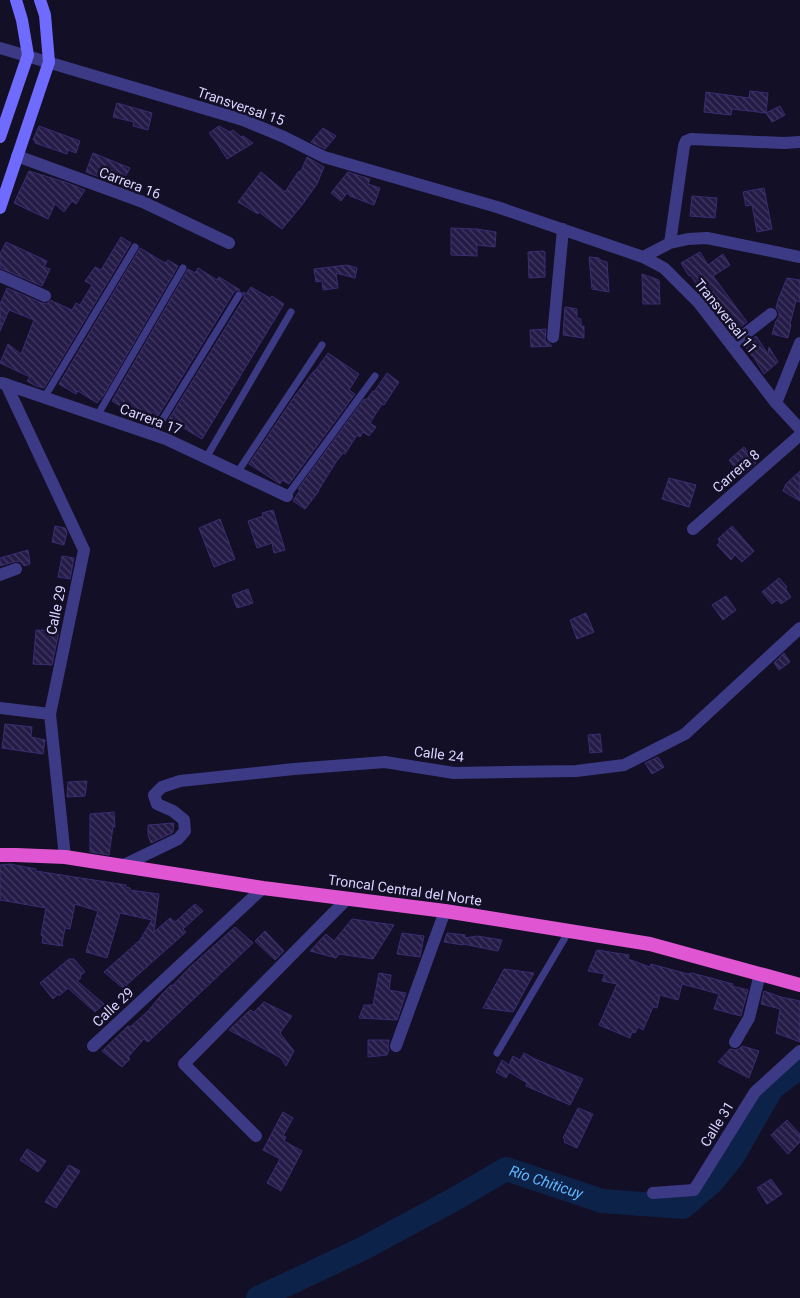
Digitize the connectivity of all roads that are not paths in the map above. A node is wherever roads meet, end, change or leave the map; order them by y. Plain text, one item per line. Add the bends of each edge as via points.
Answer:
1 (16, 0) edge
2 (40, 0) edge
3 (0, 48) edge
4 (28, 55) junction
5 (49, 62) junction
6 (0, 137) edge
7 (800, 142) edge
8 (18, 156) junction
9 (498, 207) joint
10 (0, 208) edge
11 (563, 229) junction
12 (229, 243) dead end
13 (670, 243) junction
14 (135, 247) dead end
15 (643, 257) junction
16 (800, 257) edge
17 (183, 268) dead end
18 (0, 276) edge
19 (239, 295) dead end
20 (45, 296) dead end
21 (291, 312) dead end
22 (771, 314) dead end
23 (552, 337) dead end
24 (800, 343) edge
25 (322, 345) dead end
26 (731, 345) junction
27 (375, 376) dead end
28 (3, 383) edge
29 (44, 398) junction
30 (776, 403) junction
31 (97, 416) junction
32 (800, 429) edge
33 (153, 435) junction
34 (800, 435) edge
35 (206, 458) junction
36 (237, 473) junction
37 (287, 496) joint
38 (693, 529) dead end
39 (16, 569) dead end
40 (0, 575) edge
41 (800, 628) edge
42 (0, 708) edge
43 (50, 714) junction
44 (0, 855) edge
45 (65, 857) junction
46 (122, 866) junction
47 (263, 888) junction
48 (347, 898) junction
49 (445, 912) junction
50 (569, 931) junction
51 (760, 974) junction
52 (800, 985) edge
53 (735, 1042) dead end
54 (93, 1046) dead end
55 (396, 1046) dead end
56 (800, 1051) edge
57 (497, 1053) dead end
58 (256, 1136) dead end
59 (653, 1193) dead end

1 - 4 main road
2 - 5 main road via 45,15
3 - 4 street, Transversal 15
4 - 5 street, Transversal 15
4 - 6 main road
5 - 8 main road
5 - 9 street, Transversal 15 via 243,120 324,157
7 - 13 street via 691,139 686,142
8 - 10 main road
8 - 12 street, Carrera 16 via 143,202
9 - 11 street, Transversal 11
11 - 15 street, Transversal 11
11 - 23 street
13 - 15 street
13 - 16 street via 707,238
14 - 29 lane
15 - 26 street, Transversal 11 via 664,268 699,303
17 - 31 lane
18 - 20 street
19 - 33 lane
21 - 35 lane
22 - 26 street
24 - 30 street
25 - 36 lane
26 - 30 street, Transversal 11
27 - 37 lane
28 - 29 street, Carrera 17
28 - 43 street, Calle 29 via 84,550
29 - 31 street, Carrera 17
30 - 32 street, Transversal 11
31 - 33 street, Carrera 17
33 - 35 street, Carrera 17
34 - 38 street, Carrera 8
35 - 36 street, Carrera 17
36 - 37 street, Carrera 17
39 - 40 street
41 - 46 street, Calle 24 via 686,734 624,765 576,771 454,774 384,762 180,781 162,787 154,795 157,804 184,820 185,831 178,839
42 - 43 street
43 - 45 street, Calle 29
44 - 45 highway, Troncal Central del Norte
45 - 46 highway, Troncal Central del Norte
46 - 47 highway, Troncal Central del Norte
47 - 48 highway, Troncal Central del Norte
47 - 54 street, Calle 29
48 - 49 highway, Troncal Central del Norte
48 - 58 street via 184,1064
49 - 50 highway, Troncal Central del Norte
49 - 55 street
50 - 51 highway, Troncal Central del Norte via 650,944
50 - 57 lane
51 - 52 highway, Troncal Central del Norte
51 - 53 street via 749,1018
56 - 59 street, Calle 31 via 754,1092 694,1190

